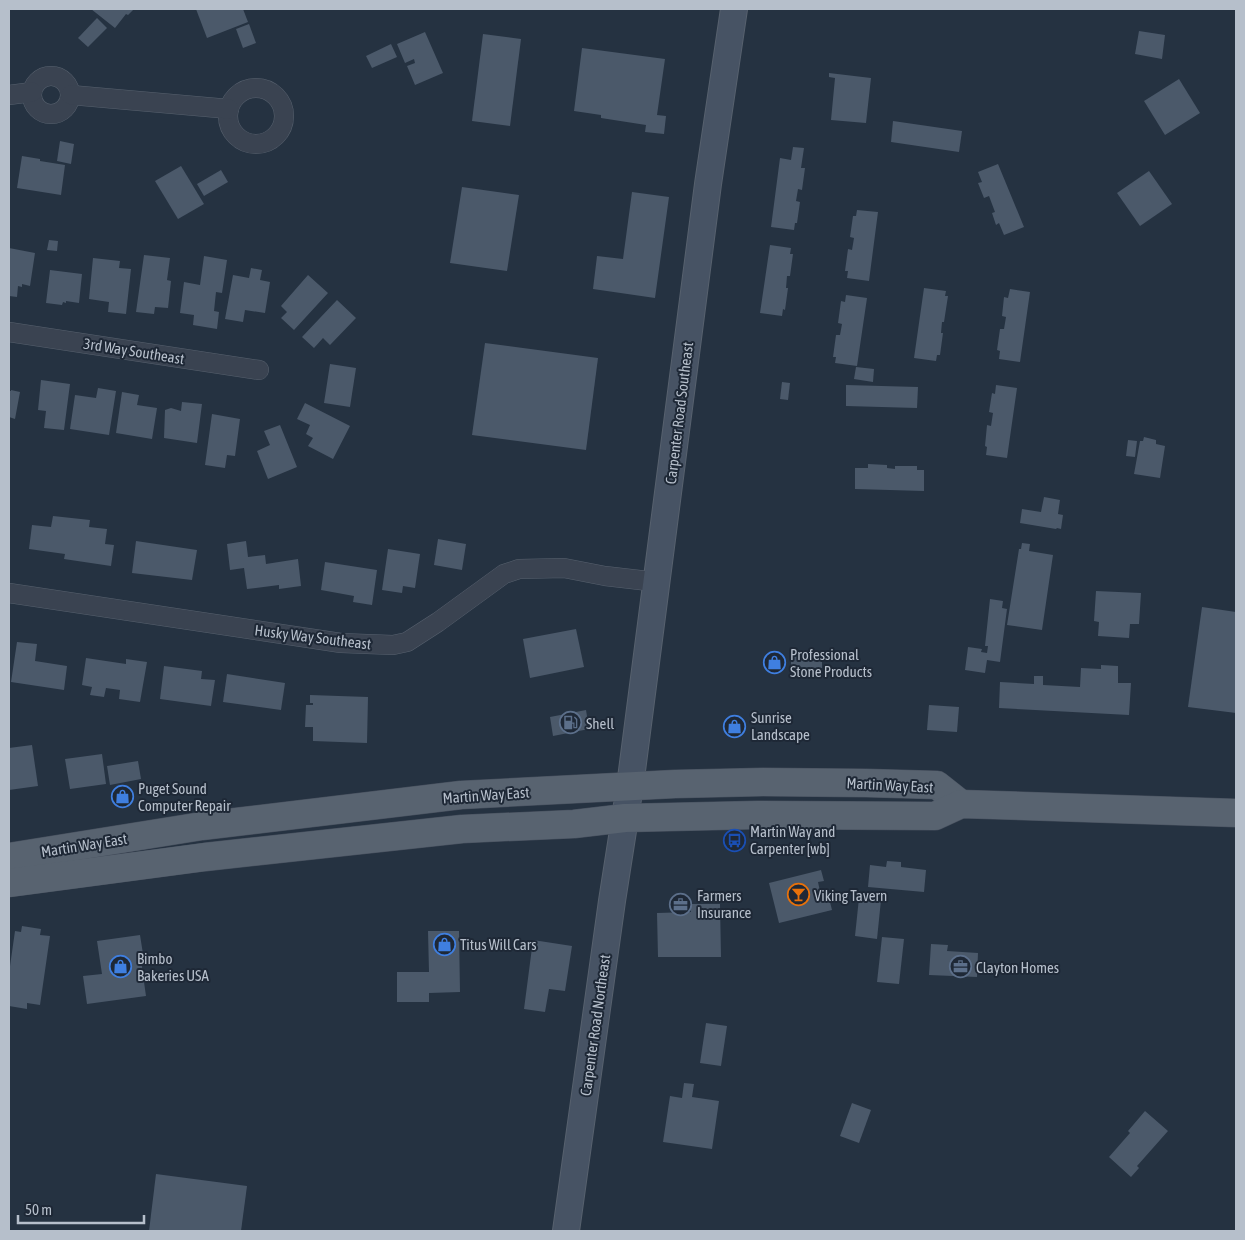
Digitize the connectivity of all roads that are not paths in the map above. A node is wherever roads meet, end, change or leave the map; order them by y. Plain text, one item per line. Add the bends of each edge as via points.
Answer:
1 (734, 9) edge
2 (32, 92) junction
3 (9, 95) edge
4 (71, 95) junction
5 (229, 109) dead end
6 (9, 332) edge
7 (259, 370) dead end
8 (657, 582) junction
9 (9, 593) edge
10 (630, 786) junction
11 (961, 804) junction
12 (1236, 813) edge
13 (625, 818) junction
14 (9, 857) edge
15 (9, 883) edge
16 (566, 1231) edge

1 - 8 main road, Carpenter Road Southeast
2 - 3 street
2 - 4 street via 42,77 55,76 66,82
2 - 4 street via 38,109 49,114 66,107
4 - 5 street
6 - 7 street, 3rd Way Southeast
8 - 9 street, Husky Way Southeast via 564,568 518,570 504,574 407,642 393,645 341,643
8 - 10 main road, Carpenter Road Southeast
10 - 11 main road, Martin Way East via 763,782 937,785
10 - 13 main road, Carpenter Road Southeast
10 - 14 main road, Martin Way East via 445,797 202,826
11 - 12 main road, Martin Way East
11 - 13 main road, Martin Way East via 935,816
13 - 15 main road, Martin Way East via 420,833
13 - 16 main road, Carpenter Road Northeast

